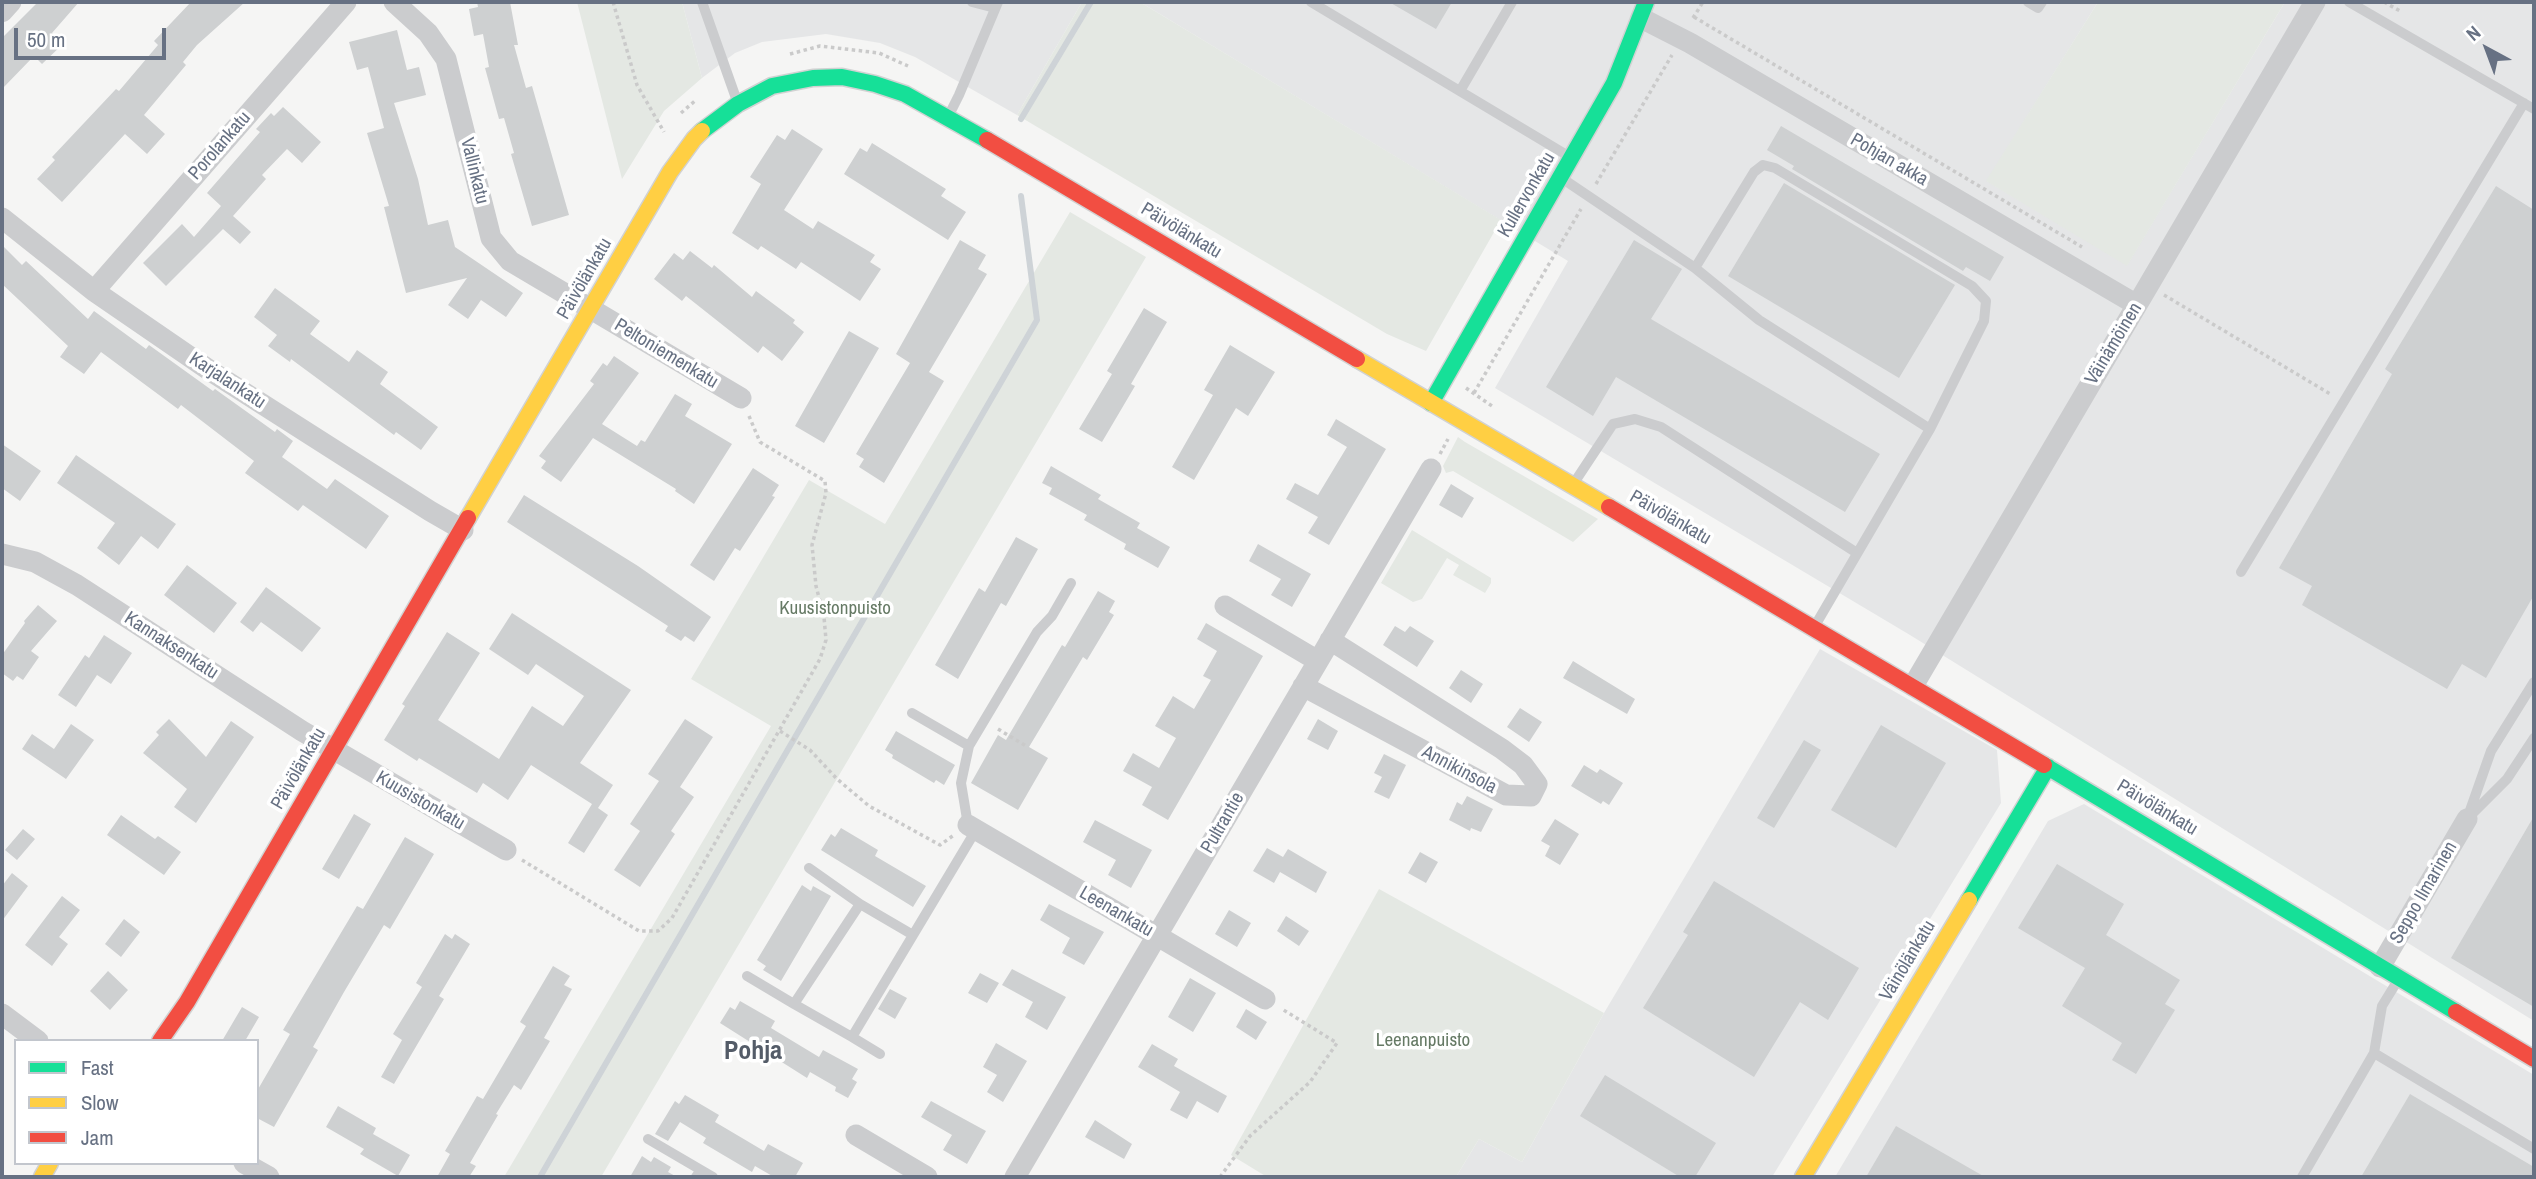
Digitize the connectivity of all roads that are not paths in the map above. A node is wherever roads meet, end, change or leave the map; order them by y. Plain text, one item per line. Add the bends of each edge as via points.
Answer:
1 (11, 2) edge
2 (346, 2) edge
3 (394, 2) edge
4 (702, 2) edge
5 (972, 2) edge
6 (1311, 2) edge
7 (1512, 2) edge
8 (2028, 2) edge
9 (2042, 2) edge
10 (2315, 2) edge
11 (2349, 2) edge
12 (996, 5) edge
13 (1643, 10) edge
14 (2, 12) edge
15 (1460, 91) junction
16 (738, 103) junction
17 (2529, 106) edge
18 (947, 117) junction
19 (1572, 159) junction
20 (1561, 178) junction
21 (2, 218) edge
22 (1695, 268) junction
23 (94, 291) junction
24 (2137, 305) junction
25 (592, 309) junction
26 (741, 398) road end
27 (1431, 402) junction
28 (1930, 429) junction
29 (1431, 469) road end
30 (1572, 485) junction
31 (463, 530) junction
32 (1857, 553) junction
33 (2, 554) edge
34 (2241, 572) dead end
35 (1071, 583) dead end
36 (1225, 607) dead end
37 (1813, 627) junction
38 (1330, 640) junction
39 (1318, 661) junction
40 (2534, 682) edge
41 (1303, 686) junction
42 (1913, 686) junction
43 (912, 713) dead end
44 (2534, 738) edge
45 (969, 746) junction
46 (334, 751) junction
47 (2048, 767) junction
48 (2467, 819) junction
49 (972, 828) junction
50 (506, 850) road end
51 (809, 868) dead end
52 (860, 904) junction
53 (913, 935) junction
54 (1157, 936) junction
55 (2380, 967) junction
56 (747, 976) dead end
57 (2399, 978) junction
58 (1265, 999) road end
59 (794, 1004) junction
60 (2, 1014) edge
61 (852, 1037) junction
62 (35, 1039) edge
63 (161, 1039) edge
64 (2374, 1053) junction
65 (880, 1054) dead end
66 (2534, 1059) edge
67 (856, 1135) dead end
68 (648, 1139) dead end
69 (2534, 1149) edge
70 (248, 1165) edge
71 (699, 1174) edge
72 (269, 1177) edge
73 (713, 1177) edge
74 (927, 1177) edge
75 (1015, 1177) edge
76 (1803, 1177) edge
77 (2302, 1177) edge

1 - 14 street
2 - 23 street, Porolankatu
3 - 25 street, Vallinkatu via 428,33 446,59 491,238 510,261
4 - 16 lane
5 - 12 lane
6 - 15 lane
7 - 15 lane
8 - 9 lane via 2038,8
10 - 24 street, Väinämöinen
11 - 17 lane
12 - 18 lane
13 - 19 street, Kullervonkatu via 1614,83
13 - 24 street, Pohjan akka via 1681,39
15 - 19 lane
16 - 18 street, Päivölänkatu via 772,86 842,77 905,94
16 - 25 street, Päivölänkatu via 694,139 670,172
17 - 34 lane
18 - 27 street, Päivölänkatu
19 - 20 street, Kullervonkatu
20 - 22 lane
20 - 27 street, Kullervonkatu
21 - 23 street, Karjalankatu
22 - 28 lane via 1759,320
22 - 28 lane via 1754,172 1763,165 1972,286 1986,301 1984,321
23 - 31 street, Karjalankatu via 212,372
24 - 42 street, Väinämöinen
25 - 26 street, Peltoniemenkatu
25 - 31 street, Päivölänkatu
27 - 30 street, Päivölänkatu
28 - 32 lane
29 - 38 street, Pultrantie
30 - 32 lane via 1613,424 1635,419 1661,427
30 - 37 street, Päivölänkatu
31 - 46 street, Päivölänkatu
32 - 37 lane
33 - 46 street, Kannaksenkatu via 35,562 77,585
35 - 45 lane
36 - 39 street
37 - 42 street, Päivölänkatu
38 - 39 street, Pultrantie
38 - 41 street, Annikinsola via 1523,765 1537,784 1531,796 1506,795
39 - 41 street, Pultrantie
40 - 48 lane via 2491,751
41 - 54 street, Pultrantie
42 - 47 street, Päivölänkatu
43 - 45 lane
44 - 48 lane via 2507,779
45 - 49 lane via 961,783
46 - 50 street, Kuusistonkatu
46 - 63 street, Päivölänkatu
47 - 55 street, Päivölänkatu
47 - 76 street, Väinölänkatu
48 - 55 street, Seppo Ilmarinen
49 - 53 lane
49 - 54 street, Leenankatu
51 - 52 lane
52 - 53 lane
52 - 59 lane
53 - 61 lane
54 - 58 street, Leenankatu
54 - 75 street, Pultrantie
55 - 57 street, Päivölänkatu
56 - 59 lane
57 - 64 lane via 2382,1006
57 - 66 street, Päivölänkatu
59 - 61 lane
60 - 62 street
61 - 65 lane
64 - 69 lane
64 - 77 lane
67 - 74 street
68 - 71 lane
70 - 72 street
71 - 73 lane

